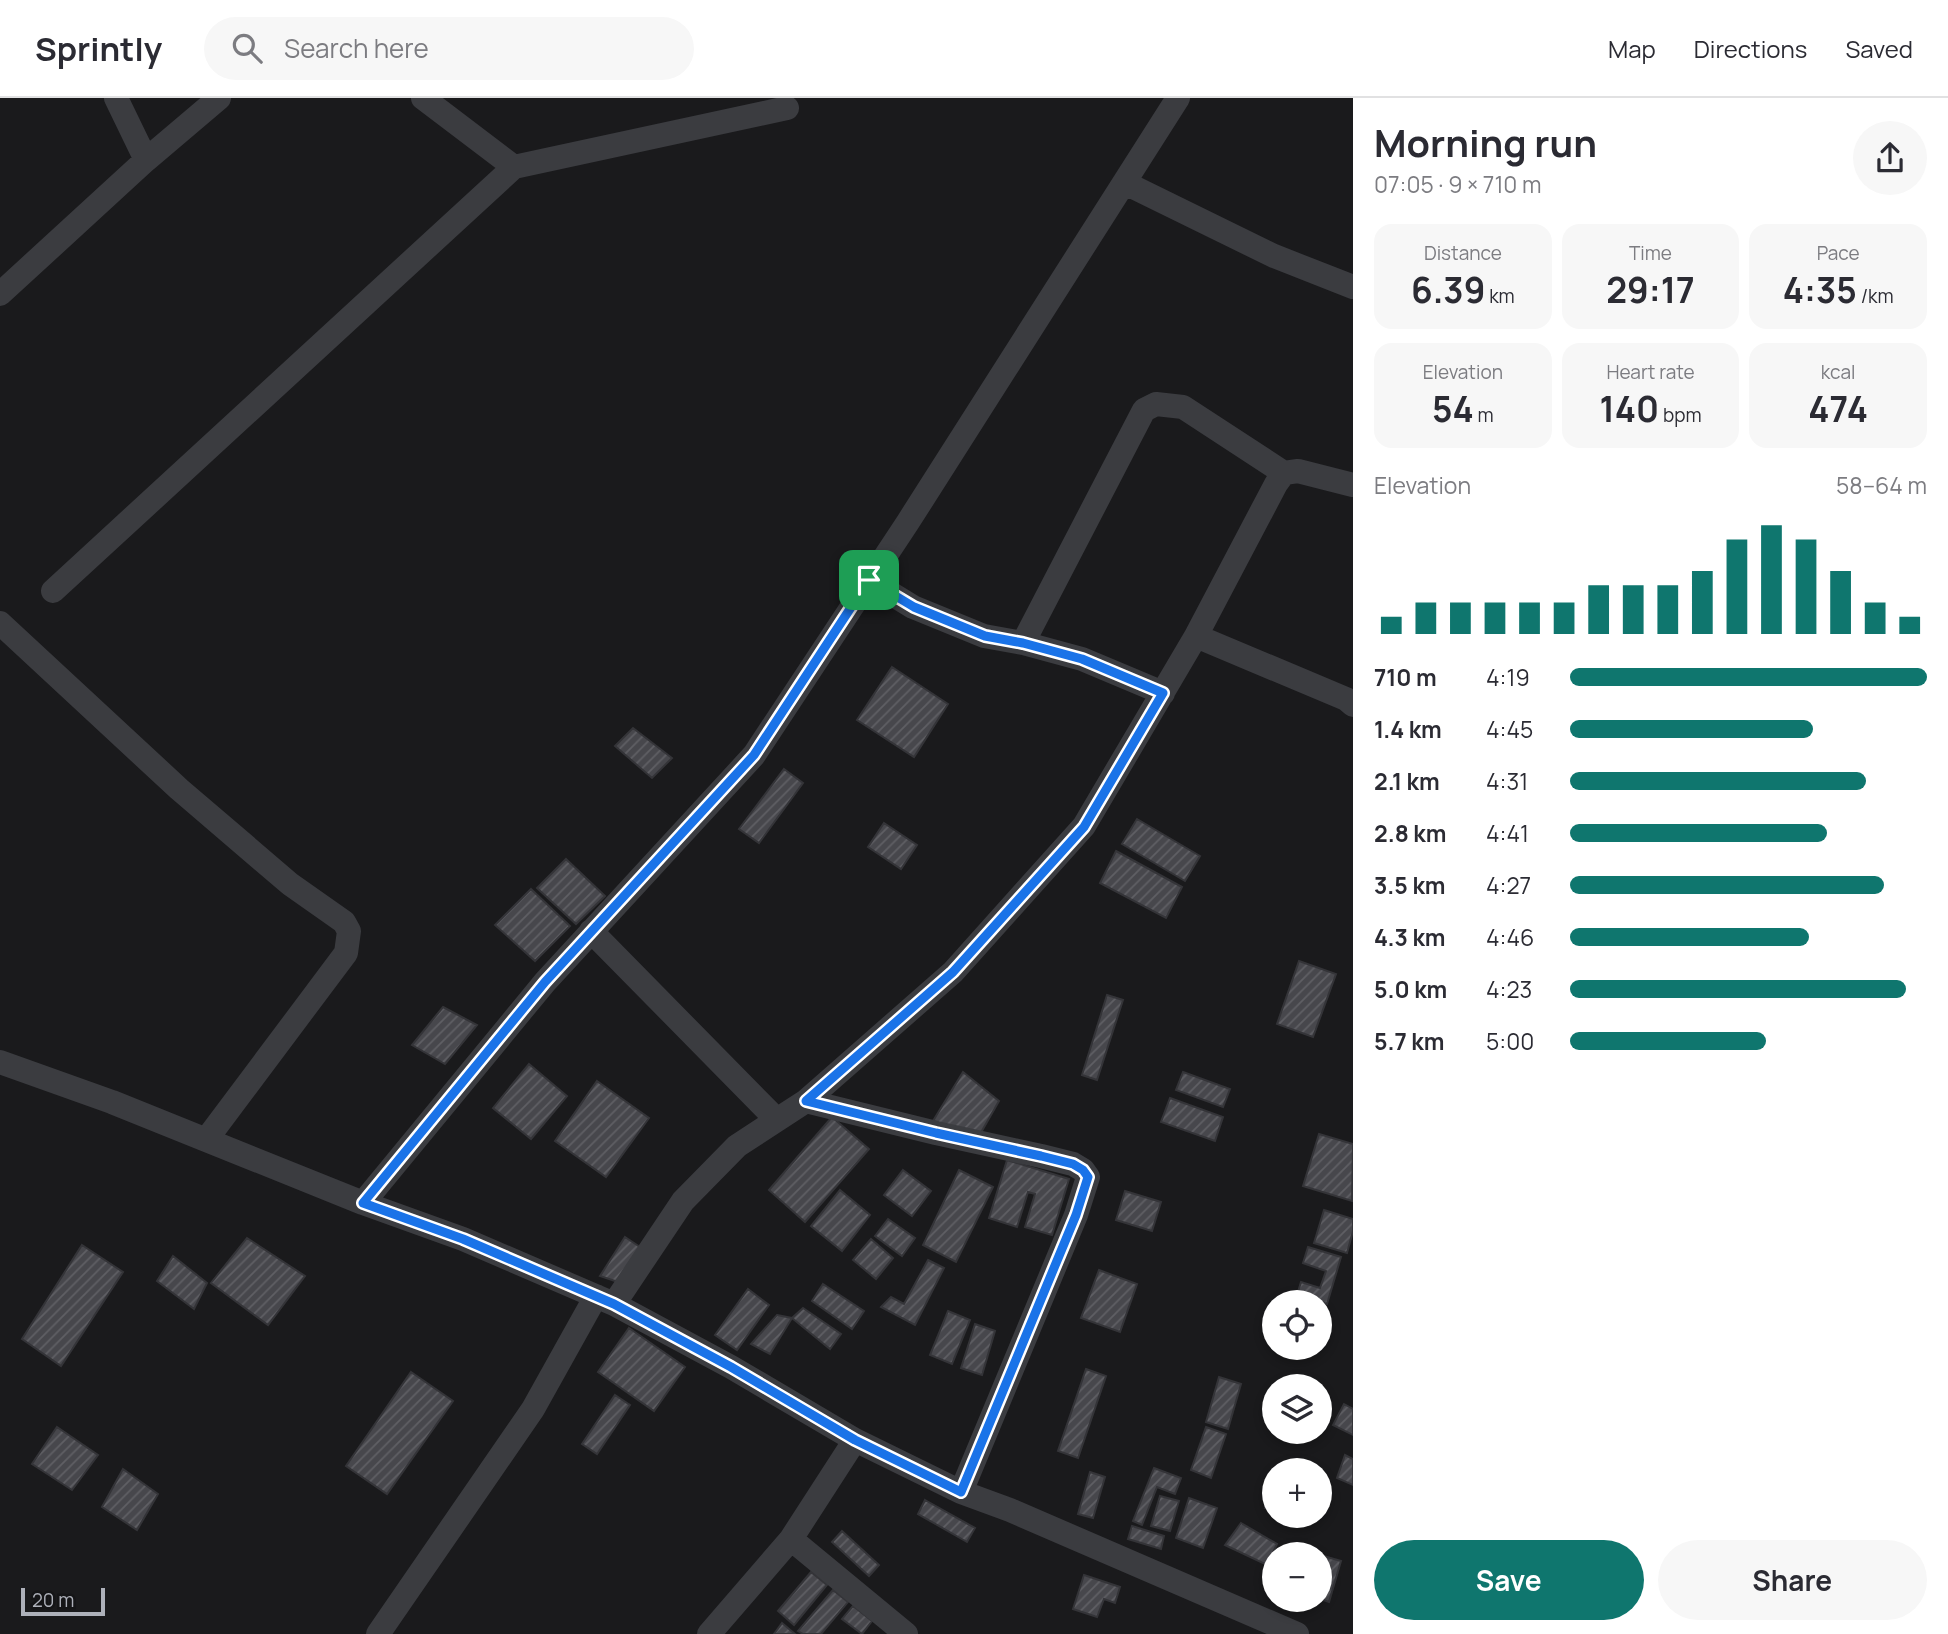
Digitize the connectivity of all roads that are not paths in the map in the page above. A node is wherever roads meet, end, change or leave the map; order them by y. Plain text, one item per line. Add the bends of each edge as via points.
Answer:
1 (116, 98) edge
2 (219, 98) edge
3 (423, 98) edge
4 (1178, 98) edge
5 (787, 108) dead end
6 (146, 160) junction
7 (514, 167) junction
8 (1125, 184) junction
9 (1353, 287) edge
10 (0, 294) edge
11 (1284, 473) junction
12 (1353, 485) edge
13 (869, 580) junction
14 (53, 591) dead end
15 (0, 623) edge
16 (1196, 636) junction
17 (1023, 643) junction
18 (1163, 693) junction
19 (1353, 705) edge
20 (592, 931) junction
21 (0, 1062) edge
22 (806, 1101) junction
23 (777, 1120) junction
24 (206, 1140) junction
25 (363, 1203) junction
26 (605, 1300) junction
27 (855, 1440) junction
28 (961, 1492) junction
29 (791, 1539) junction
30 (1287, 1632) edge
31 (378, 1634) edge
32 (709, 1634) edge
33 (906, 1634) edge

1 - 6 street
2 - 6 street
3 - 7 street
4 - 8 street
5 - 7 street
6 - 10 street
7 - 14 street
8 - 9 street via 1274,256
8 - 13 street
11 - 12 street via 1298,471
11 - 16 street
11 - 17 street via 1184,407 1156,404 1144,410
13 - 17 street via 914,607 985,636
13 - 20 street via 754,755
15 - 24 street via 179,789 290,884 344,922 349,931 346,953
16 - 18 street
16 - 19 street
17 - 18 street via 1082,659
18 - 22 street via 1084,827 953,972
20 - 23 street
20 - 25 street
21 - 24 street
22 - 23 street
22 - 28 street via 1052,1158 1073,1164 1088,1177
23 - 26 street via 737,1146 683,1201
24 - 25 street
25 - 26 street via 463,1239
26 - 27 street
26 - 31 street
27 - 28 street
27 - 29 street
28 - 30 street
29 - 32 street
29 - 33 street

